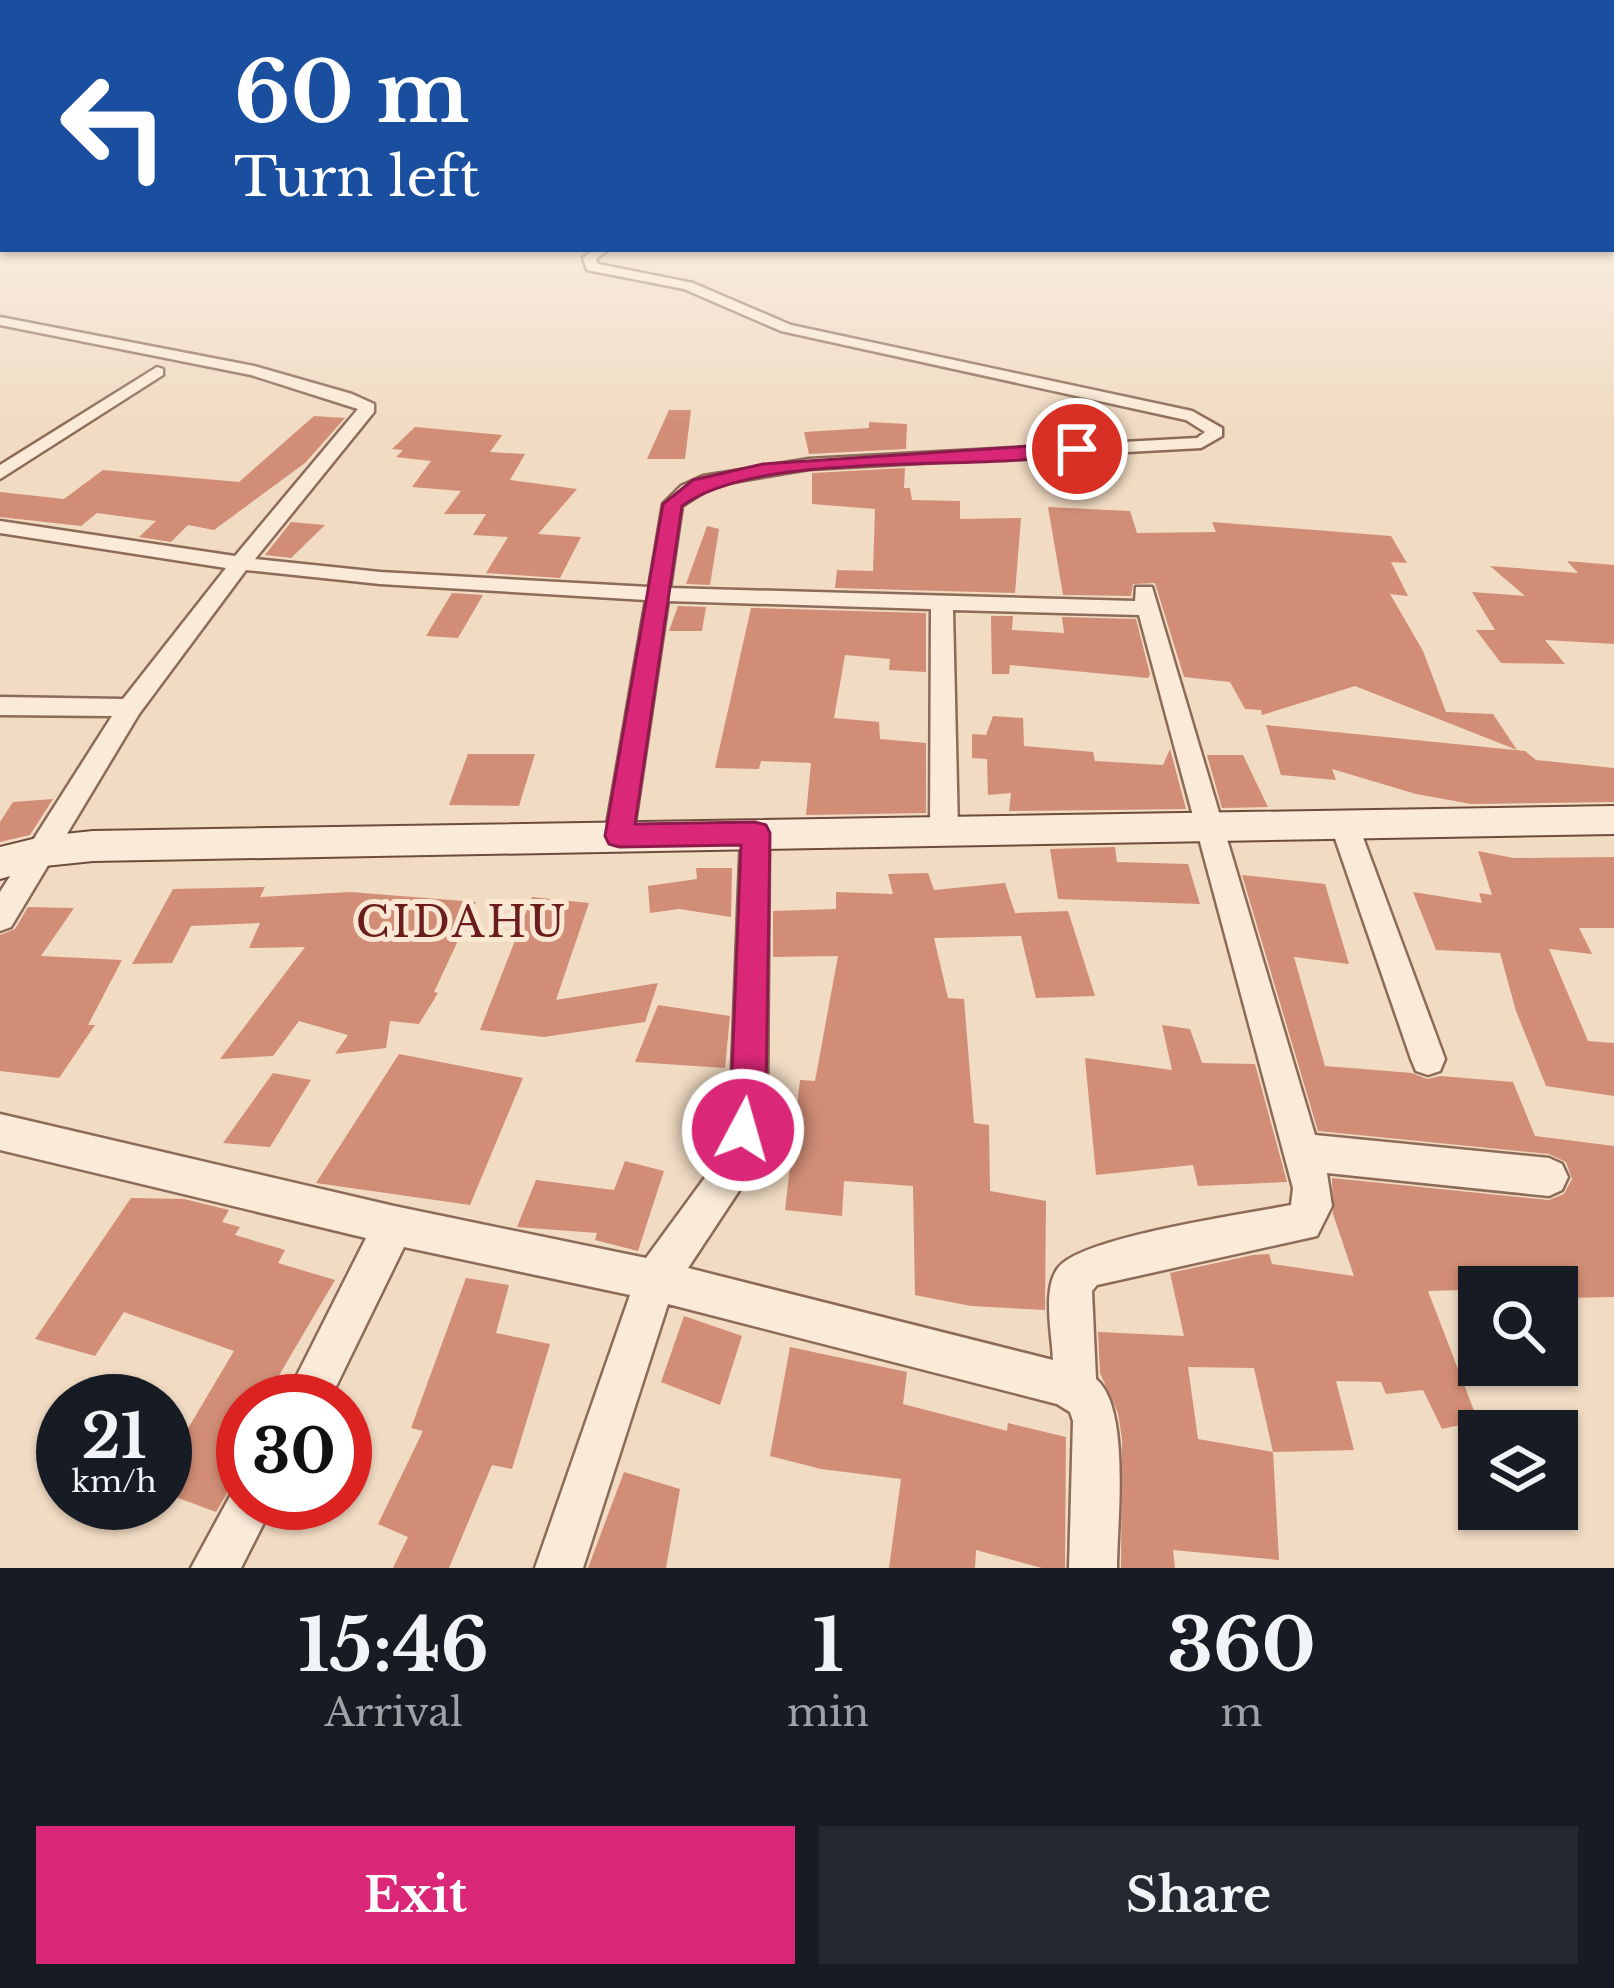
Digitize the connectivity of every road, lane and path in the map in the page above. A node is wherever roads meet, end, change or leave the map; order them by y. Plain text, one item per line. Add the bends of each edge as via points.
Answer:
1 (659, 280) edge
2 (0, 321) edge
3 (157, 372) dead end
4 (0, 473) edge
5 (0, 527) edge
6 (238, 564) junction
7 (658, 593) junction
8 (942, 602) junction
9 (0, 706) edge
10 (130, 709) junction
11 (1614, 820) edge
12 (1344, 824) junction
13 (1208, 826) junction
14 (944, 831) junction
15 (755, 833) junction
16 (619, 836) junction
17 (45, 851) junction
18 (0, 862) edge
19 (0, 917) edge
20 (1428, 1059) dead end
21 (0, 1132) edge
22 (1302, 1152) junction
23 (1549, 1177) dead end
24 (394, 1225) junction
25 (655, 1280) junction
26 (320, 1374) edge
27 (1075, 1391) junction
28 (236, 1530) edge
29 (215, 1568) edge
30 (560, 1568) edge
31 (1093, 1568) edge

1 - 7 street via 786,328 1192,416 1216,432 1201,443 809,464 710,480 673,504
2 - 6 street via 89,334 367,406
3 - 4 street
5 - 6 street
6 - 7 street
6 - 10 street
7 - 8 street
7 - 16 street
8 - 13 street via 1146,600
8 - 14 street
9 - 10 street
10 - 17 street
11 - 12 main road
12 - 13 main road
12 - 20 street
13 - 14 main road
13 - 22 street
14 - 15 main road
15 - 16 main road
15 - 25 street via 748,1096 737,1165
16 - 17 main road
17 - 18 main road
17 - 19 street
21 - 24 street
22 - 23 street
22 - 27 street via 1313,1206 1303,1222 1077,1274
24 - 25 street
24 - 26 street
25 - 27 street
25 - 30 street
27 - 31 street via 1095,1421
28 - 29 street

